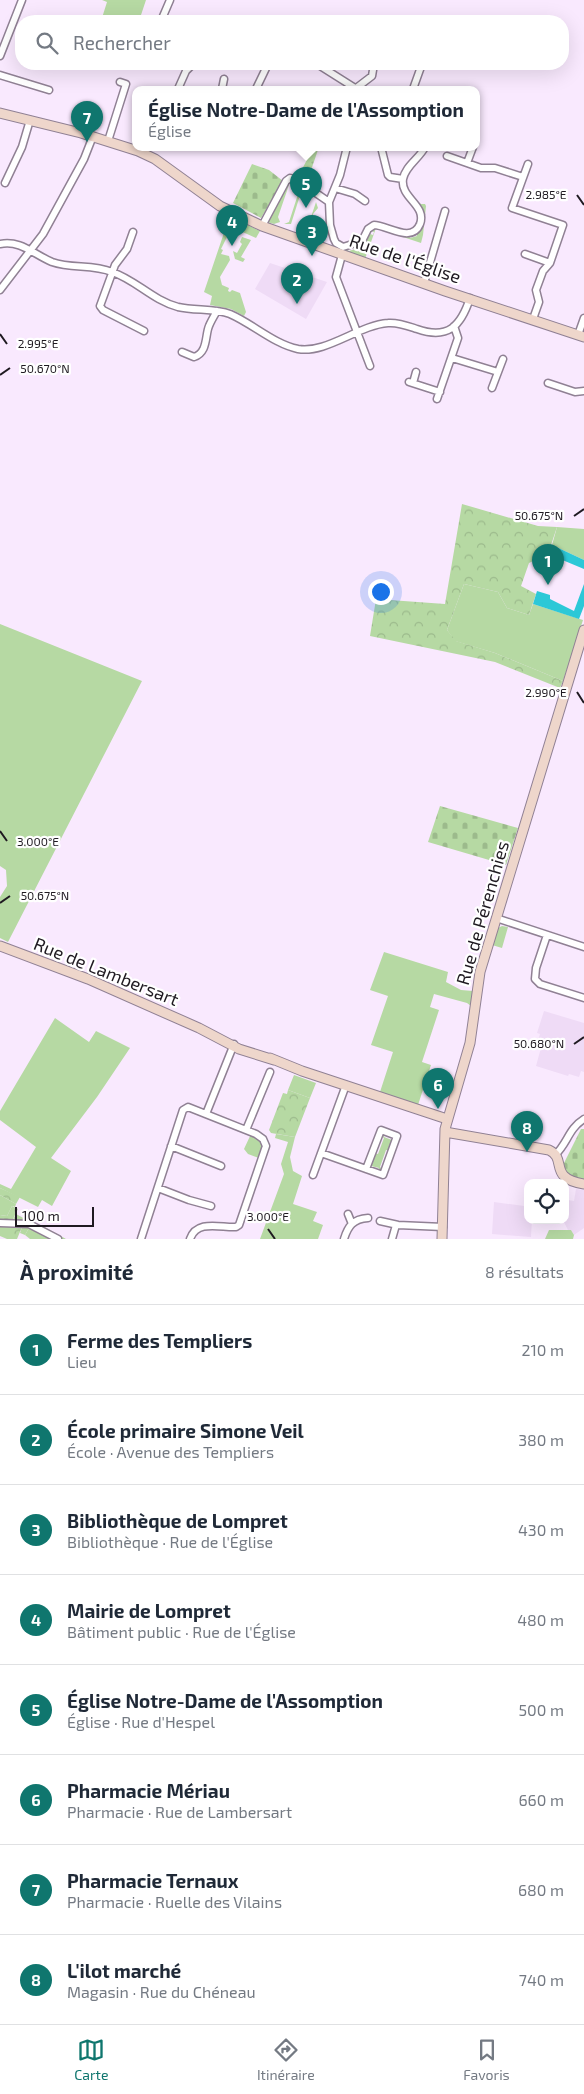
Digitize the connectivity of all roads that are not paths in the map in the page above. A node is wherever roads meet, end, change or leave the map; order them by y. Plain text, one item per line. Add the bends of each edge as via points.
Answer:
1 (22, 0) edge
2 (170, 0) edge
3 (16, 15) edge
4 (164, 15) edge
5 (15, 18) edge
6 (0, 56) edge
7 (187, 70) edge
8 (265, 70) edge
9 (326, 70) edge
10 (373, 70) edge
11 (420, 70) edge
12 (0, 75) edge
13 (224, 79) dead end
14 (120, 82) dead end
15 (179, 86) edge
16 (223, 86) edge
17 (257, 86) edge
18 (350, 86) edge
19 (359, 86) edge
20 (414, 86) edge
21 (49, 90) dead end
22 (0, 113) edge
23 (30, 120) junction
24 (93, 136) junction
25 (108, 141) junction
26 (132, 150) edge
27 (136, 151) edge
28 (346, 151) edge
29 (382, 151) edge
30 (422, 151) edge
31 (472, 151) edge
32 (447, 156) dead end
33 (467, 163) junction
34 (528, 164) dead end
35 (523, 177) junction
36 (403, 179) junction
37 (5, 183) dead end
38 (336, 188) junction
39 (365, 201) dead end
40 (329, 202) junction
41 (445, 211) dead end
42 (262, 226) junction
43 (133, 232) dead end
44 (0, 244) edge
45 (31, 250) junction
46 (342, 252) junction
47 (525, 254) dead end
48 (550, 263) junction
49 (112, 272) junction
50 (424, 283) junction
51 (0, 290) edge
52 (470, 298) junction
53 (217, 311) junction
54 (584, 318) edge
55 (533, 319) junction
56 (454, 326) junction
57 (144, 331) dead end
58 (357, 332) junction
59 (581, 336) edge
60 (182, 352) dead end
61 (452, 358) junction
62 (503, 360) dead end
63 (370, 366) dead end
64 (416, 372) dead end
65 (498, 372) junction
66 (548, 383) dead end
67 (492, 388) dead end
68 (584, 391) edge
69 (584, 630) edge
70 (496, 918) junction
71 (547, 935) junction
72 (0, 946) edge
73 (584, 947) edge
74 (584, 998) edge
75 (234, 1045) junction
76 (270, 1072) dead end
77 (346, 1085) junction
78 (428, 1113) junction
79 (206, 1114) junction
80 (447, 1119) junction
81 (583, 1120) edge
82 (246, 1130) junction
83 (445, 1132) junction
84 (171, 1146) junction
85 (321, 1152) junction
86 (555, 1155) junction
87 (221, 1166) dead end
88 (366, 1169) junction
89 (313, 1175) dead end
90 (584, 1184) edge
91 (158, 1188) junction
92 (211, 1206) dead end
93 (348, 1214) dead end
94 (368, 1218) dead end
95 (380, 1221) dead end
96 (0, 1223) edge
97 (352, 1224) junction
98 (396, 1225) junction
99 (443, 1227) junction
100 (58, 1239) edge
101 (141, 1239) edge
102 (190, 1239) edge
103 (344, 1239) edge
104 (392, 1239) edge
105 (442, 1239) edge

1 - 3 street
2 - 4 street
5 - 6 street
7 - 15 street
8 - 17 street
9 - 18 street
10 - 19 street via 372,76
11 - 20 street
12 - 21 street
13 - 16 street
14 - 25 street via 126,84
22 - 23 main road, Rue de l'Église
23 - 24 main road, Rue de l'Église
23 - 37 street via 22,147
24 - 25 main road, Rue de l'Église
24 - 45 street via 82,162
25 - 26 main road, Rue de l'Église
27 - 42 main road, Rue de l'Église via 152,157 208,199
28 - 38 street
29 - 36 street via 388,175
30 - 36 street
31 - 33 street
32 - 33 street
33 - 35 street
34 - 35 street
35 - 48 street via 512,208 562,226
36 - 46 street via 406,193 420,210 418,227 402,233 374,225 368,229 362,242
38 - 39 street
38 - 40 street
40 - 42 street via 294,178 287,180
40 - 46 street via 330,225
41 - 50 street
42 - 46 main road, Rue de l'Église
43 - 49 street
44 - 45 street via 13,243
45 - 49 street via 63,265
45 - 51 street
46 - 50 main road, Rue de l'Église
46 - 58 street via 336,275
47 - 48 street
48 - 55 street via 543,271 536,290 539,302
49 - 53 street via 167,303
49 - 57 street via 100,303 101,309
50 - 52 main road, Rue de l'Église
52 - 55 main road, Rue de l'Église
52 - 56 street via 465,314
53 - 58 street via 299,349 316,348
53 - 60 street via 199,355 194,358
54 - 59 street
55 - 59 main road, Rue de l'Église
56 - 58 street via 432,334 390,323
56 - 61 street via 459,337
58 - 63 street
61 - 64 street via 439,396 411,382
61 - 65 street
62 - 65 street
65 - 67 street
66 - 68 street via 575,392
69 - 70 main road, Rue de Pérenchies
70 - 71 street
70 - 80 main road, Rue de Pérenchies via 479,979 470,1043
71 - 73 street
71 - 74 street via 534,972 535,979 544,986
72 - 75 main road, Rue de Lambersart via 70,971
75 - 77 main road, Rue de Lambersart
75 - 79 street
76 - 82 street
77 - 78 main road, Rue de Lambersart
77 - 85 street
78 - 80 main road, Rue de Lambersart
78 - 83 main road, Rue de Lambersart
79 - 82 street
79 - 84 street via 190,1107 183,1110
80 - 83 main road, Rue de Pérenchies
81 - 86 street via 573,1127
82 - 102 street via 261,1137 266,1149 239,1225 199,1228
83 - 86 main road via 549,1150
83 - 99 main road, Rue de Pérenchies
84 - 87 street
84 - 91 street
85 - 88 street
85 - 89 street
86 - 90 main road via 564,1177
88 - 88 street via 383,1175 398,1136 381,1130
91 - 92 street
91 - 101 street
93 - 97 street
94 - 97 street
95 - 98 street
96 - 100 street via 29,1224
97 - 103 street
98 - 99 street
98 - 104 street
99 - 105 main road, Rue de Pérenchies

